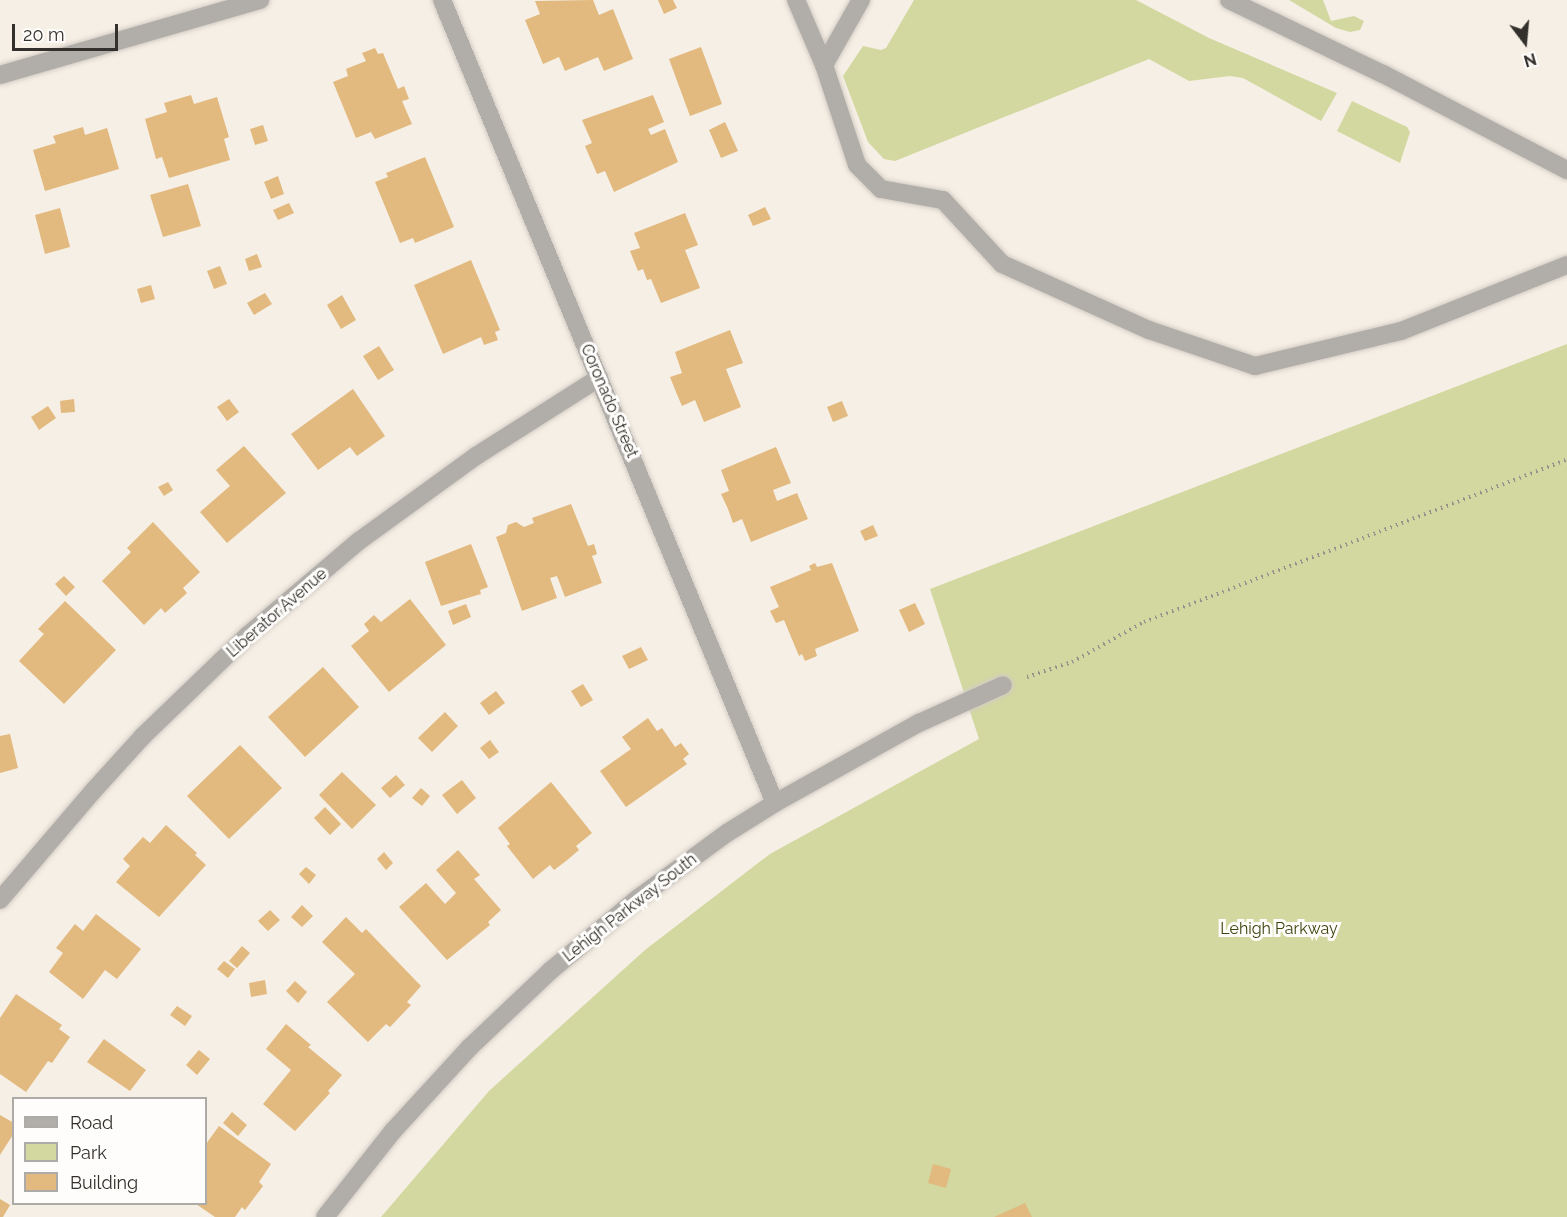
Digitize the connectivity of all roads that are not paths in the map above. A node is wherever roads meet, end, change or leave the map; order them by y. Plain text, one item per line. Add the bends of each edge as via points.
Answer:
1 (260, 0) edge
2 (442, 0) edge
3 (796, 0) edge
4 (861, 0) edge
5 (1229, 0) edge
6 (824, 65) junction
7 (0, 75) edge
8 (1567, 170) edge
9 (1567, 265) edge
10 (599, 378) junction
11 (1003, 685) road end
12 (775, 803) junction
13 (0, 900) edge
14 (325, 1217) edge

1 - 7 street
2 - 10 street, Coronado Street
3 - 6 street
4 - 6 street
5 - 8 street via 1383,74
6 - 9 street via 857,165 881,189 943,200 1002,264 1149,330 1255,366 1401,331
10 - 12 street, Coronado Street
10 - 13 street, Liberator Avenue via 477,456 359,542 248,635 136,744
11 - 12 street, Lehigh Parkway South via 919,723
12 - 14 street, Lehigh Parkway South via 637,899 550,971 461,1057 393,1131

